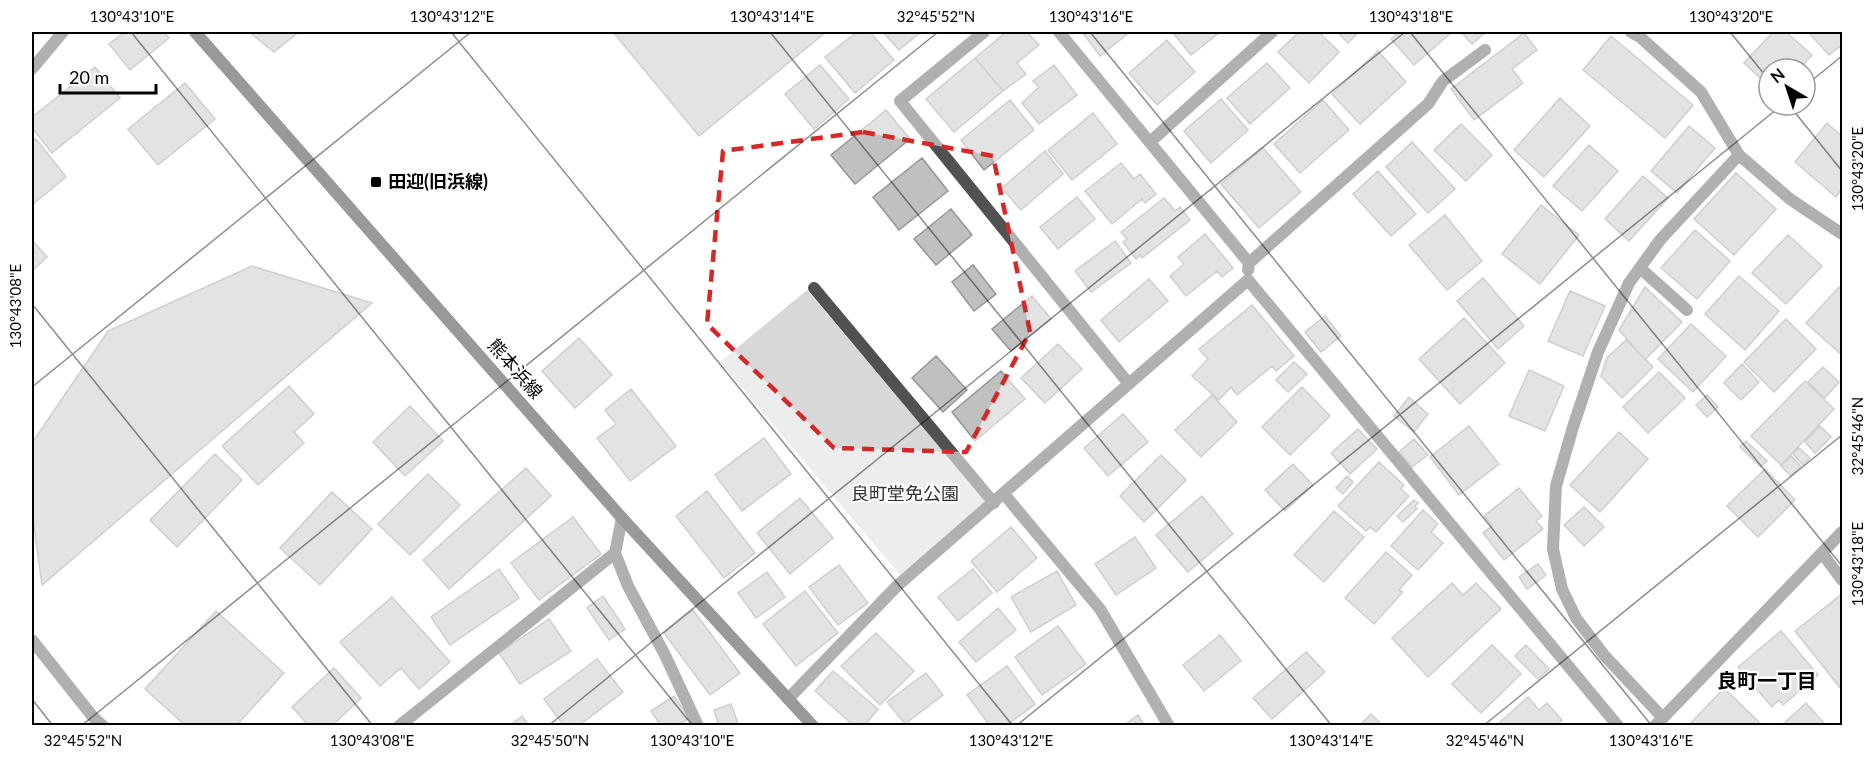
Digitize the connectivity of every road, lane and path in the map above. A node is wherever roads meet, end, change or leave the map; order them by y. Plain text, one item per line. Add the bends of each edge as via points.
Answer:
1 (63, 32) edge
2 (195, 32) edge
3 (984, 32) edge
4 (1059, 32) edge
5 (1271, 32) edge
6 (1639, 33) edge
7 (1485, 50) dead end
8 (32, 69) edge
9 (1150, 142) junction
10 (1739, 154) junction
11 (1842, 234) edge
12 (1249, 263) junction
13 (1640, 268) junction
14 (1248, 280) junction
15 (814, 288) dead end
16 (1687, 310) dead end
17 (1129, 384) junction
18 (1004, 494) junction
19 (994, 502) junction
20 (622, 518) junction
21 (1842, 532) edge
22 (1822, 553) junction
23 (615, 554) junction
24 (1842, 580) edge
25 (32, 640) edge
26 (788, 699) junction
27 (1659, 722) edge
28 (103, 726) edge
29 (399, 726) edge
30 (698, 726) edge
31 (813, 726) edge
32 (1169, 726) edge
33 (1618, 726) edge

1 - 8 street
2 - 20 main road, 熊本浜線
3 - 17 street via 900,101
4 - 9 street
5 - 9 street
6 - 10 street via 1701,92
7 - 12 street via 1443,81 1428,104
9 - 12 street
10 - 11 street via 1790,199
10 - 13 street via 1660,240
12 - 14 street
13 - 16 street
13 - 27 street via 1629,283 1598,352 1573,427 1556,486 1553,549 1562,589 1576,618
14 - 17 street
14 - 33 street
15 - 19 street
17 - 18 street
18 - 19 street
18 - 32 street via 1100,609
19 - 26 street via 897,586
20 - 23 street
20 - 26 main road, 熊本浜線
21 - 22 street
22 - 24 street
22 - 27 street
23 - 29 street
23 - 30 street
25 - 28 street
26 - 31 main road, 熊本浜線

